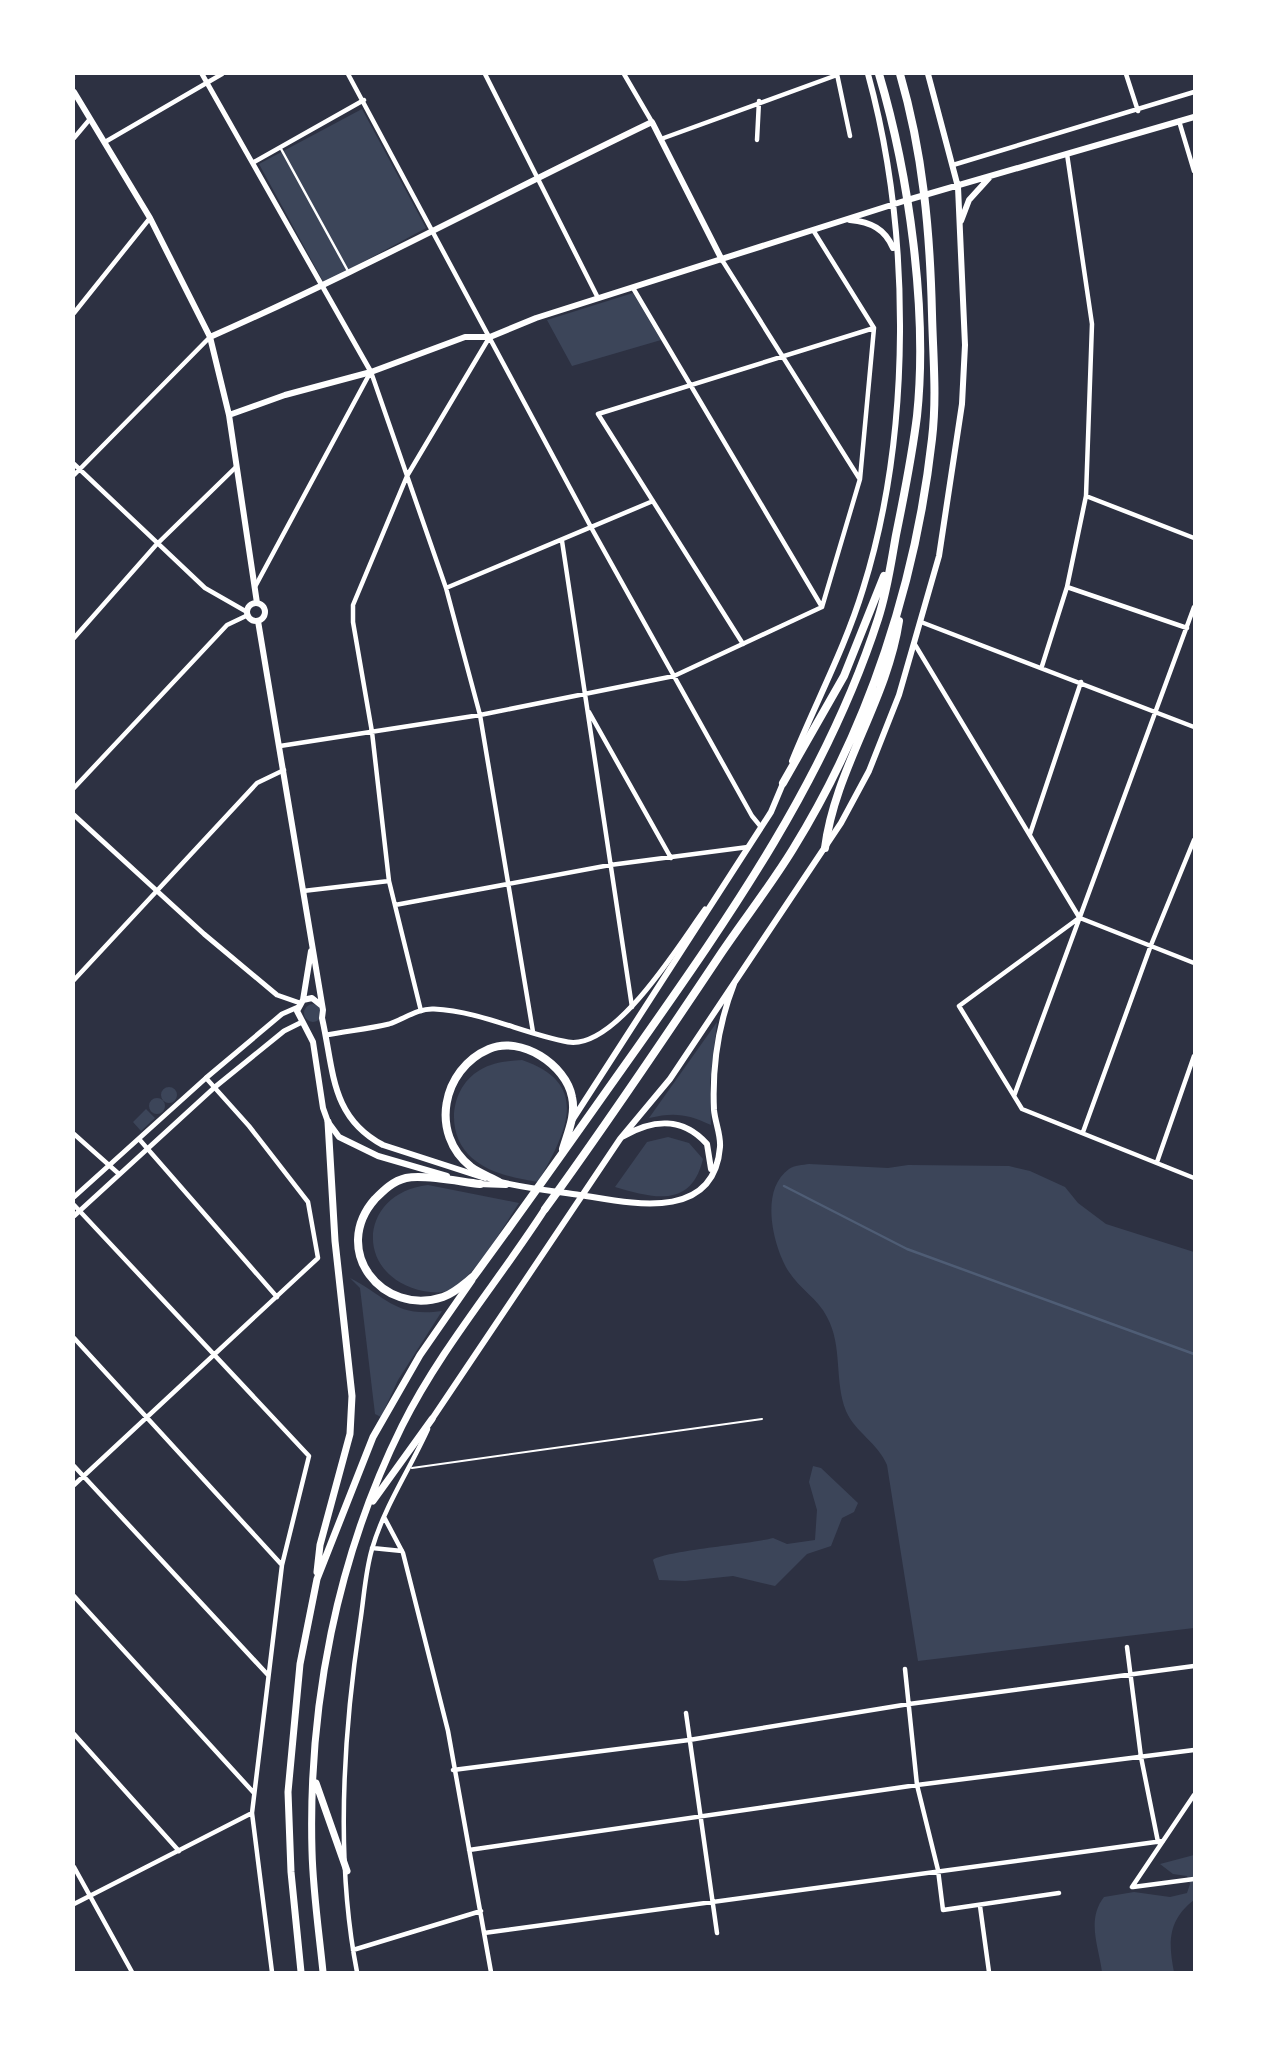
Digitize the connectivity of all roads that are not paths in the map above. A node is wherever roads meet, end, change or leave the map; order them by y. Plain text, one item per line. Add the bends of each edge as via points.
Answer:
1 (202, 74) edge
2 (222, 74) edge
3 (348, 74) edge
4 (485, 74) edge
5 (624, 74) edge
6 (837, 74) edge
7 (868, 74) edge
8 (879, 74) edge
9 (900, 74) edge
10 (928, 74) edge
11 (1126, 74) edge
12 (207, 82) junction
13 (74, 92) edge
14 (1195, 92) edge
15 (364, 100) junction
16 (758, 101) junction
17 (1138, 111) junction
18 (1195, 117) edge
19 (90, 119) junction
20 (1179, 121) junction
21 (652, 122) junction
22 (850, 136) dead end
23 (74, 138) edge
24 (660, 140) junction
25 (757, 140) dead end
26 (105, 142) junction
27 (280, 147) junction
28 (1067, 154) junction
29 (254, 162) junction
30 (953, 165) junction
31 (1195, 171) edge
32 (539, 176) junction
33 (990, 177) junction
34 (958, 187) junction
35 (891, 205) junction
36 (150, 218) junction
37 (845, 220) junction
38 (959, 226) junction
39 (431, 230) junction
40 (813, 230) junction
41 (722, 260) junction
42 (896, 261) junction
43 (349, 274) junction
44 (323, 288) junction
45 (633, 288) junction
46 (598, 298) junction
47 (74, 313) edge
48 (874, 328) junction
49 (210, 337) junction
50 (490, 337) junction
51 (783, 355) junction
52 (370, 373) junction
53 (691, 385) junction
54 (229, 415) junction
55 (74, 464) edge
56 (236, 467) junction
57 (79, 469) junction
58 (74, 475) edge
59 (407, 476) junction
60 (860, 479) junction
61 (1086, 496) junction
62 (653, 501) junction
63 (593, 529) junction
64 (1195, 538) edge
65 (562, 541) junction
66 (156, 545) junction
67 (892, 557) junction
68 (256, 585) junction
69 (1067, 587) junction
70 (446, 588) junction
71 (903, 594) junction
72 (257, 603) junction
73 (822, 607) junction
74 (1195, 607) edge
75 (248, 613) junction
76 (258, 621) junction
77 (921, 622) junction
78 (1187, 628) junction
79 (74, 637) edge
80 (914, 641) junction
81 (743, 644) junction
82 (1042, 666) junction
83 (674, 676) junction
84 (1081, 682) junction
85 (584, 694) junction
86 (587, 709) junction
87 (1154, 712) junction
88 (480, 715) junction
89 (1195, 727) edge
90 (372, 732) junction
91 (280, 746) junction
92 (284, 770) junction
93 (783, 783) junction
94 (74, 788) edge
95 (74, 815) edge
96 (761, 827) junction
97 (1030, 834) junction
98 (1195, 840) edge
99 (748, 847) junction
100 (825, 848) junction
101 (671, 858) junction
102 (610, 865) junction
103 (389, 881) junction
104 (726, 881) junction
105 (508, 883) junction
106 (156, 891) junction
107 (302, 891) junction
108 (395, 905) junction
109 (1080, 918) junction
110 (1152, 944) junction
111 (311, 949) junction
112 (1195, 963) edge
113 (741, 968) junction
114 (74, 980) edge
115 (301, 1003) junction
116 (322, 1006) junction
117 (632, 1008) junction
118 (421, 1011) junction
119 (322, 1018) junction
120 (303, 1023) junction
121 (533, 1032) junction
122 (326, 1035) junction
123 (1195, 1056) edge
124 (206, 1078) junction
125 (215, 1087) junction
126 (1014, 1096) junction
127 (328, 1122) junction
128 (571, 1124) junction
129 (1083, 1132) junction
130 (74, 1133) edge
131 (138, 1138) junction
132 (620, 1139) junction
133 (149, 1149) junction
134 (1157, 1162) junction
135 (108, 1163) junction
136 (556, 1164) junction
137 (119, 1174) junction
138 (710, 1176) junction
139 (1195, 1178) edge
140 (499, 1182) junction
141 (480, 1184) junction
142 (515, 1185) junction
143 (74, 1197) edge
144 (74, 1205) edge
145 (545, 1209) joint
146 (76, 1213) edge
147 (474, 1276) junction
148 (277, 1297) junction
149 (74, 1338) edge
150 (215, 1354) junction
151 (146, 1418) junction
152 (432, 1419) junction
153 (762, 1419) dead end
154 (74, 1466) edge
155 (411, 1468) junction
156 (83, 1476) junction
157 (74, 1485) edge
158 (363, 1516) junction
159 (384, 1517) junction
160 (372, 1548) junction
161 (403, 1553) junction
162 (282, 1564) junction
163 (317, 1579) junction
164 (74, 1596) edge
165 (1127, 1647) dead end
166 (1195, 1666) edge
167 (905, 1669) dead end
168 (1131, 1675) junction
169 (269, 1676) junction
170 (909, 1704) junction
171 (686, 1713) dead end
172 (74, 1734) edge
173 (689, 1740) junction
174 (1195, 1750) edge
175 (1140, 1757) junction
176 (453, 1770) junction
177 (313, 1776) junction
178 (917, 1785) junction
179 (254, 1794) junction
180 (1195, 1795) edge
181 (252, 1813) junction
182 (701, 1818) junction
183 (1160, 1842) junction
184 (469, 1850) junction
185 (179, 1851) junction
186 (74, 1867) edge
187 (938, 1870) junction
188 (347, 1871) junction
189 (1195, 1879) edge
190 (1059, 1893) dead end
191 (91, 1895) junction
192 (712, 1900) junction
193 (74, 1904) edge
194 (980, 1906) junction
195 (481, 1911) junction
196 (484, 1933) junction
197 (718, 1933) dead end
198 (353, 1950) junction
199 (132, 1972) edge
200 (272, 1972) edge
201 (300, 1972) edge
202 (323, 1972) edge
203 (357, 1972) edge
204 (491, 1972) edge
205 (989, 1972) edge

1 - 12 street
2 - 12 street
3 - 15 street
4 - 32 street
5 - 21 street
6 - 16 street
6 - 22 street
7 - 35 main road
8 - 67 highway via 901,166 918,314 917,415
9 - 71 highway via 921,154 931,252 935,373 932,437 914,554
10 - 30 main road
11 - 17 street
12 - 26 street
12 - 29 street
13 - 19 main road
14 - 17 street
15 - 27 street
15 - 39 street
16 - 24 street
16 - 25 street
17 - 30 street
18 - 20 main road
19 - 23 street
19 - 26 main road
20 - 28 main road
20 - 31 street
21 - 24 main road
21 - 32 main road
24 - 41 main road
26 - 36 main road
27 - 29 street
27 - 43 street
28 - 33 main road
28 - 61 street via 1092,324
29 - 44 street
30 - 34 main road
32 - 39 main road
32 - 46 street
33 - 34 main road
33 - 38 main road via 969,200
34 - 35 main road
34 - 38 main road
35 - 37 main road
35 - 42 main road
36 - 47 street
36 - 49 main road
37 - 40 main road
37 - 42 main road via 868,223 883,231
38 - 77 main road via 965,345 962,404 948,507
39 - 43 main road
39 - 50 street
40 - 41 main road
40 - 48 street
41 - 45 main road
41 - 51 street
42 - 93 main road via 898,416 881,520 854,616
43 - 44 main road
44 - 49 main road
44 - 52 street
45 - 46 main road
45 - 53 street
46 - 50 main road
48 - 51 street
48 - 60 street
49 - 54 main road
49 - 57 street
50 - 52 main road via 465,337
50 - 59 street
50 - 63 street
51 - 53 street
51 - 60 street
52 - 54 main road
52 - 59 street
52 - 68 street
53 - 62 street via 598,414
53 - 73 street
54 - 56 main road
55 - 57 street
56 - 66 street
56 - 68 main road
57 - 58 street
57 - 66 street
59 - 70 street
59 - 90 street via 353,605
60 - 73 street
61 - 64 street
61 - 69 street
62 - 63 street
62 - 81 street
63 - 65 street
63 - 83 street
65 - 70 street
65 - 85 street
66 - 75 street via 205,588
66 - 79 street
67 - 93 highway via 844,676
67 - 136 highway via 865,656 796,806 699,961
68 - 72 main road
69 - 78 street
69 - 82 street
70 - 88 street
71 - 100 highway via 898,629 839,793
71 - 145 highway via 853,732 793,849
72 - 75 main road via 251,604
72 - 76 main road via 265,613
73 - 81 street
74 - 78 street
75 - 76 main road
75 - 94 street via 227,625
76 - 91 main road
77 - 80 main road
77 - 82 street
78 - 87 street
80 - 97 street
80 - 100 main road via 869,771
81 - 83 street
82 - 84 street
83 - 85 street
83 - 96 street
84 - 87 street
84 - 97 street
85 - 86 street
85 - 88 street
86 - 101 street
86 - 102 street
87 - 89 street
87 - 109 street
88 - 90 street
88 - 105 street
90 - 91 street
90 - 103 street
91 - 92 main road
92 - 106 street via 257,783
92 - 107 main road
93 - 96 main road
95 - 106 street
96 - 99 main road
97 - 109 street
98 - 110 street
99 - 101 street
99 - 104 main road
100 - 113 main road
101 - 102 street
102 - 105 street
102 - 117 street
103 - 107 street
103 - 108 street
104 - 117 street
104 - 128 main road
105 - 108 street
105 - 121 street
106 - 114 street
106 - 115 street via 276,995
107 - 111 main road
108 - 118 street
109 - 110 street
109 - 126 street
109 - 126 street via 959,1006
110 - 112 street
110 - 129 street
111 - 115 main road
111 - 116 main road
113 - 132 main road via 670,1079
113 - 138 main road via 716,1051 715,1114 720,1147
115 - 116 main road via 312,998
115 - 120 main road via 297,1015
115 - 124 street
116 - 119 main road
117 - 121 street via 600,1034 575,1043
118 - 121 street via 452,1011
118 - 122 street via 385,1025
119 - 120 main road via 313,1025
119 - 122 main road
120 - 125 street via 284,1031
120 - 127 main road via 313,1042
122 - 140 main road via 341,1106 368,1137 418,1158
123 - 134 street
124 - 125 street
124 - 131 street
125 - 133 street
125 - 148 street via 307,1202 318,1258
126 - 129 street via 1022,1109
127 - 141 main road via 340,1137 368,1152
127 - 163 highway via 352,1396 350,1434 320,1545
128 - 136 highway
128 - 140 highway via 570,1089 543,1057 523,1048 491,1048 468,1063 452,1082 445,1124 458,1153 471,1167
129 - 134 street
130 - 135 street
131 - 133 street
131 - 135 street
132 - 138 main road via 653,1123 685,1126 707,1144
132 - 152 main road
133 - 137 street
133 - 148 street
134 - 139 street
135 - 137 street
135 - 143 street
136 - 147 highway
137 - 146 street
138 - 142 main road via 695,1193 652,1205
140 - 142 main road
141 - 142 main road
141 - 147 highway via 408,1177 393,1183 368,1207 357,1230 361,1264 382,1288 397,1296 440,1298
144 - 146 street
145 - 158 highway via 433,1372 402,1425
146 - 150 street
147 - 163 highway via 420,1355 373,1437
148 - 150 street
149 - 151 street
150 - 151 street
150 - 162 street via 309,1455
151 - 156 street
151 - 162 street
152 - 155 street
152 - 158 highway
153 - 155 lane
154 - 156 street
155 - 159 street
156 - 157 street
156 - 169 street
158 - 177 highway via 347,1562 323,1672
159 - 160 street
159 - 161 street
160 - 161 street
160 - 188 street via 355,1658 343,1798
161 - 176 street
162 - 169 street
163 - 201 highway via 300,1664 288,1792
164 - 179 street
165 - 168 street
166 - 168 street
167 - 170 street
168 - 170 street
168 - 175 street
169 - 179 street
170 - 173 street
170 - 178 street
171 - 173 street
172 - 185 street
173 - 176 street
173 - 182 street
174 - 175 street
175 - 178 street
175 - 183 street
176 - 184 street
177 - 188 highway
177 - 202 highway via 312,1852
178 - 182 street
178 - 187 street
179 - 181 street
180 - 183 street
181 - 185 street
181 - 200 street
182 - 184 street
182 - 192 street
183 - 187 street
183 - 189 street via 1132,1887
184 - 195 street
185 - 191 street
186 - 191 street
187 - 192 street
187 - 194 street via 943,1910
188 - 198 street
190 - 194 street
191 - 193 street
191 - 199 street
192 - 196 street
192 - 197 street
194 - 205 street
195 - 196 street
195 - 198 street
196 - 204 street
198 - 203 street

